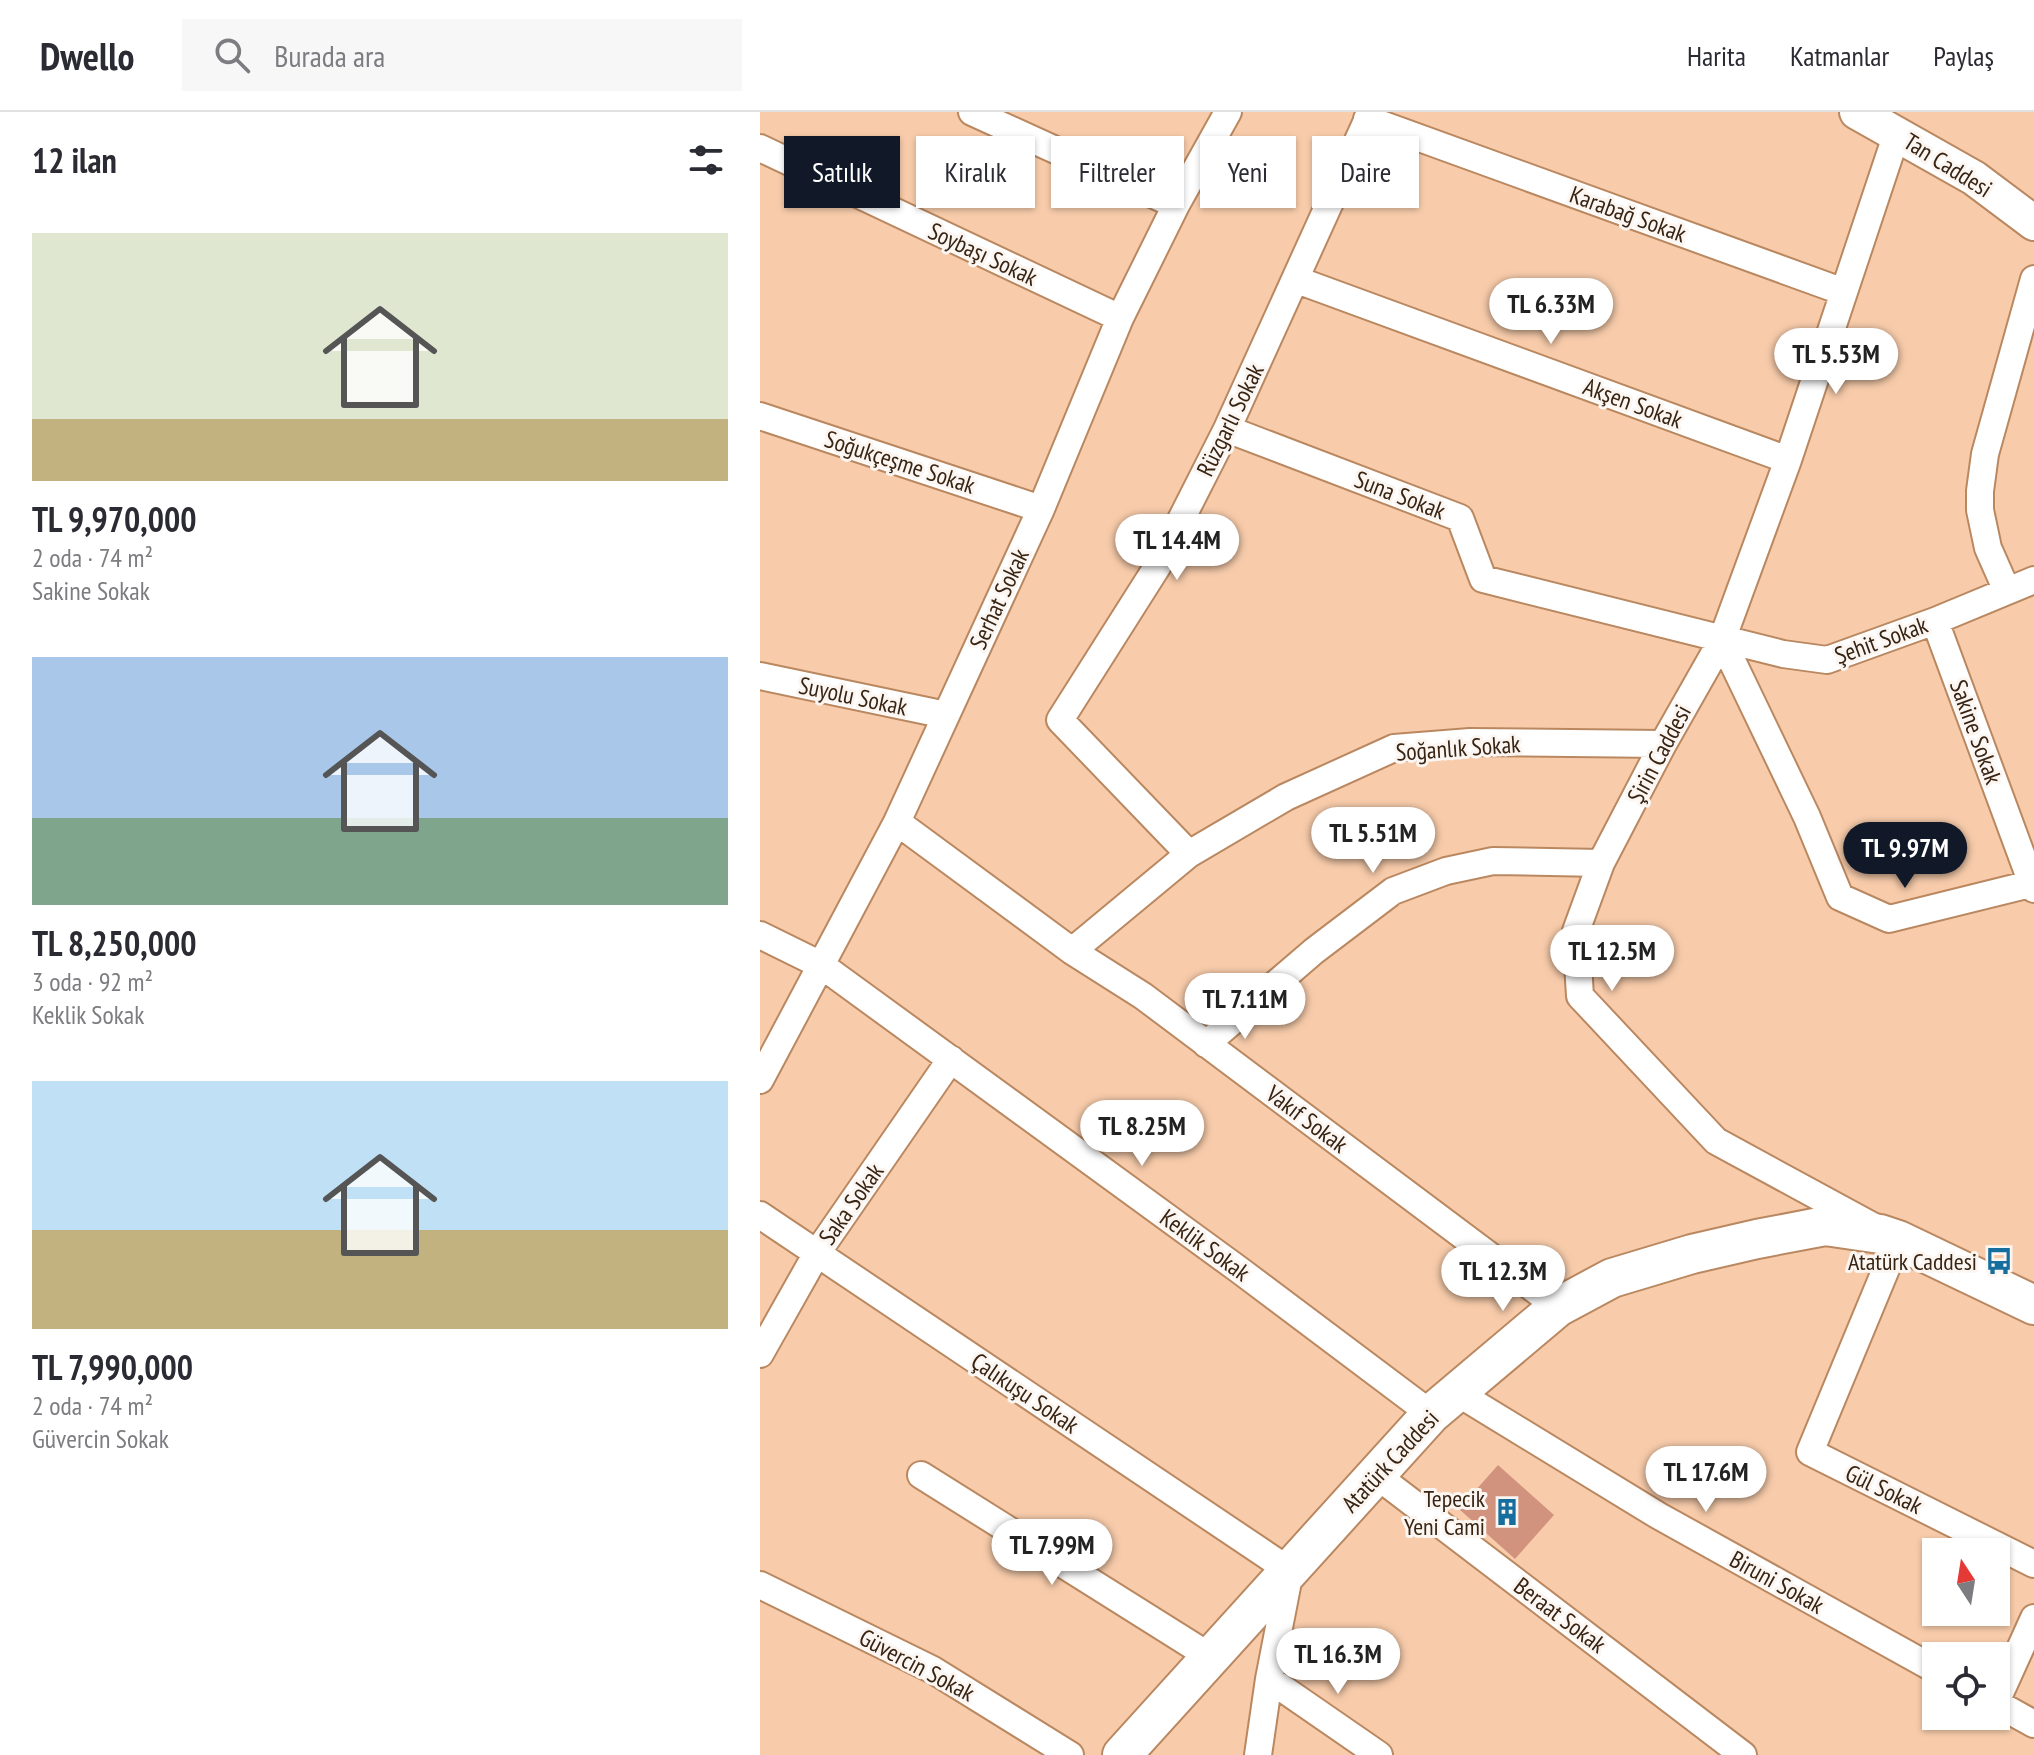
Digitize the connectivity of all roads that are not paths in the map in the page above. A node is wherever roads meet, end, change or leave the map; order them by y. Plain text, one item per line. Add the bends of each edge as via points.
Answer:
1 (1228, 112) edge
2 (1857, 112) edge
3 (983, 114) edge
4 (1369, 116) edge
5 (1897, 133) junction
6 (1051, 146) edge
7 (760, 148) edge
8 (1184, 191) edge
9 (1175, 208) edge
10 (2034, 223) edge
11 (2034, 279) edge
12 (1297, 280) junction
13 (1844, 292) junction
14 (1120, 318) junction
15 (760, 416) edge
16 (1227, 429) junction
17 (1788, 460) junction
18 (1041, 509) junction
19 (2034, 580) edge
20 (2007, 591) junction
21 (1935, 621) junction
22 (1722, 640) junction
23 (760, 676) edge
24 (946, 715) junction
25 (1663, 744) junction
26 (897, 822) junction
27 (1189, 854) junction
28 (1601, 863) junction
29 (2034, 885) edge
30 (760, 935) edge
31 (1072, 951) junction
32 (821, 965) junction
33 (1206, 1044) junction
34 (951, 1059) junction
35 (760, 1080) edge
36 (760, 1215) edge
37 (1898, 1240) junction
38 (817, 1253) junction
39 (2034, 1305) edge
40 (1558, 1307) junction
41 (760, 1354) edge
42 (1444, 1403) junction
43 (921, 1475) dead end
44 (1376, 1475) junction
45 (2034, 1564) edge
46 (1290, 1571) junction
47 (760, 1585) edge
48 (2034, 1618) edge
49 (1209, 1656) junction
50 (1922, 1662) edge
51 (2010, 1672) edge
52 (1269, 1679) junction
53 (2010, 1711) edge
54 (2034, 1724) edge
55 (1070, 1755) edge
56 (1122, 1755) edge
57 (1258, 1755) edge
58 (1379, 1755) edge
59 (1743, 1755) edge

1 - 8 street, Serhat Sokak
2 - 5 street, Tan Caddesi
3 - 6 street
4 - 12 street, Rüzgarlı Sokak
4 - 13 street, Karabağ Sokak
5 - 10 street, Tan Caddesi via 1974,178
5 - 13 street, Şirin Caddesi
7 - 14 street, Soybaşı Sokak
9 - 14 street, Serhat Sokak
11 - 20 street via 1981,472 1983,529
12 - 16 street, Rüzgarlı Sokak
12 - 17 street, Akşen Sokak
13 - 17 street, Şirin Caddesi
14 - 18 street, Serhat Sokak
15 - 18 street, Soğukçeşme Sokak
16 - 22 street, Suna Sokak via 1460,518 1483,579
16 - 27 street, Rüzgarlı Sokak via 1157,567 1060,720
17 - 22 street, Şirin Caddesi
18 - 24 street, Serhat Sokak
19 - 20 street, Şehit Sokak
20 - 21 street, Şehit Sokak
21 - 22 street, Şehit Sokak via 1827,660
21 - 29 street, Sakine Sokak
22 - 25 street, Şirin Caddesi
22 - 29 street via 1840,897 1889,919
23 - 24 street, Suyolu Sokak
24 - 26 street, Serhat Sokak
25 - 27 street, Soğanlık Sokak via 1470,742 1394,748 1286,797
25 - 28 street, Şirin Caddesi
26 - 31 street, Vakıf Sokak
26 - 32 street, Serhat Sokak
27 - 31 street, Soğanlık Sokak
28 - 33 street via 1493,861 1393,891
28 - 37 street, Şirin Caddesi via 1576,931 1580,996 1716,1141
30 - 32 street, Keklik Sokak
31 - 33 street, Vakıf Sokak
32 - 34 street, Keklik Sokak
32 - 35 street, Serhat Sokak
33 - 40 street, Vakıf Sokak
34 - 38 street, Saka Sokak
34 - 42 street, Keklik Sokak via 1238,1269
36 - 38 street, Çalıkuşu Sokak
37 - 39 main road, Atatürk Caddesi
37 - 40 main road, Atatürk Caddesi via 1825,1226 1757,1239 1612,1278
37 - 45 street, Gül Sokak via 1810,1452
38 - 41 street, Saka Sokak
38 - 46 street, Çalıkuşu Sokak
40 - 42 main road, Atatürk Caddesi
42 - 44 main road, Atatürk Caddesi
42 - 50 street, Biruni Sokak
43 - 49 street
44 - 46 main road, Atatürk Caddesi
44 - 59 street, Beraat Sokak
46 - 49 main road, Atatürk Caddesi
46 - 52 street
47 - 55 street, Güvercin Sokak via 933,1670
48 - 51 street
49 - 56 main road, Atatürk Caddesi
52 - 57 street
52 - 58 street
53 - 54 street

